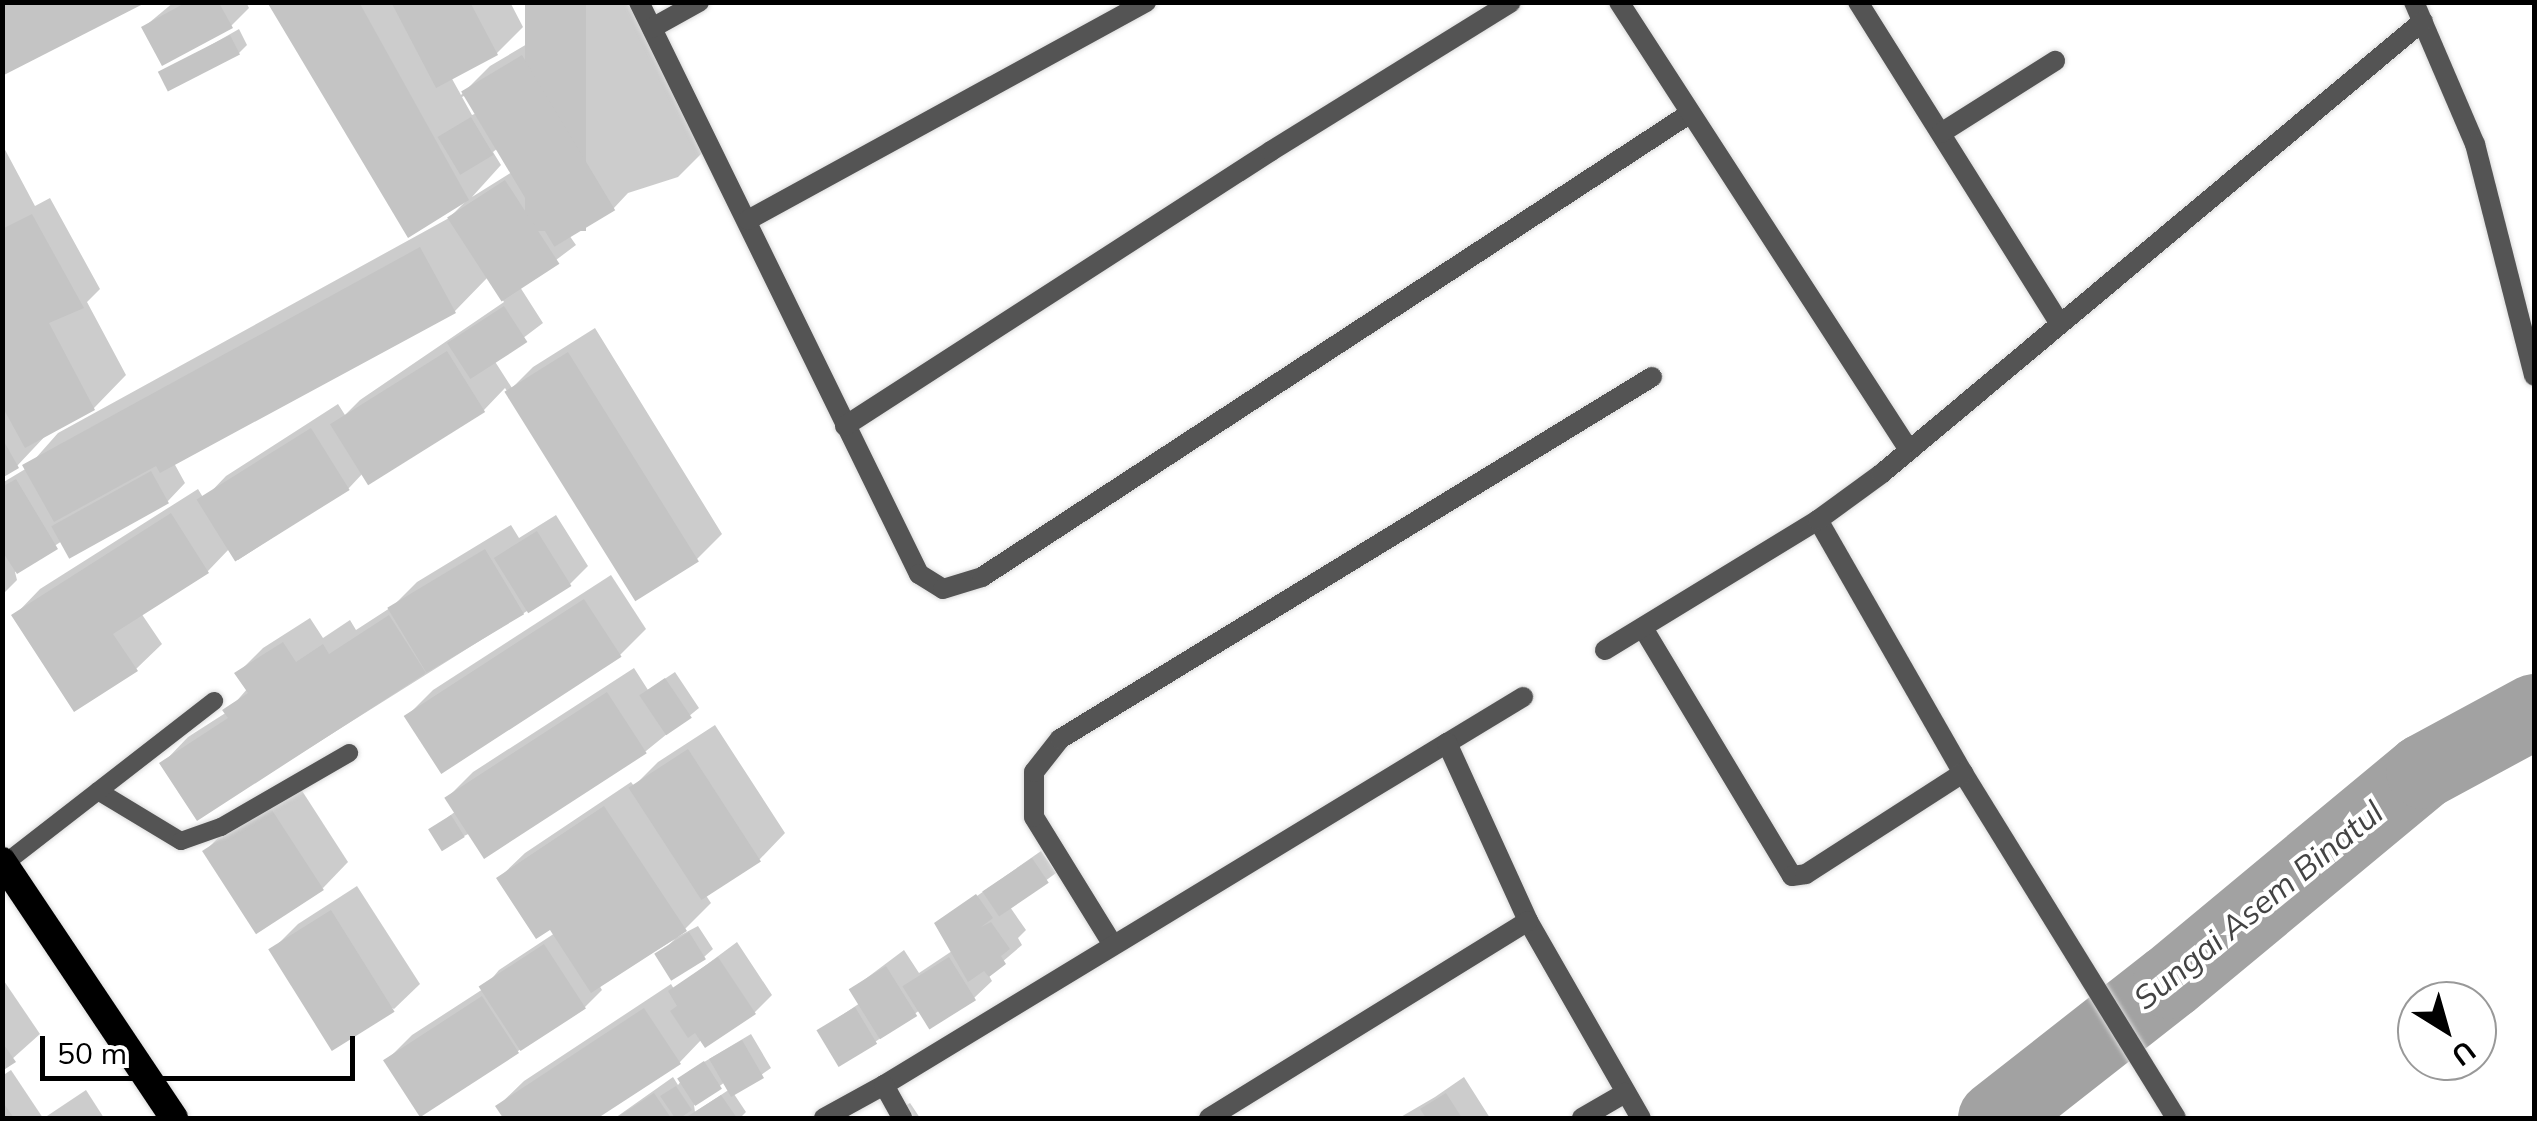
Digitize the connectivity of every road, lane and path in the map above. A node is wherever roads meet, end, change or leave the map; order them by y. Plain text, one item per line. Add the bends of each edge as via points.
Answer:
1 (639, 2) edge
2 (699, 2) edge
3 (1146, 2) edge
4 (1511, 2) edge
5 (1618, 2) edge
6 (1858, 2) edge
7 (2419, 12) edge
8 (652, 28) junction
9 (2055, 61) dead end
10 (1689, 114) junction
11 (1941, 133) junction
12 (748, 220) junction
13 (2060, 324) junction
14 (1652, 376) dead end
15 (2534, 376) edge
16 (844, 426) junction
17 (1909, 450) junction
18 (1818, 520) junction
19 (1643, 628) junction
20 (1606, 650) dead end
21 (1524, 697) dead end
22 (214, 701) dead end
23 (1446, 743) junction
24 (349, 753) dead end
25 (1963, 773) junction
26 (98, 791) junction
27 (3, 862) edge
28 (1528, 921) junction
29 (1113, 945) junction
30 (884, 1085) junction
31 (1625, 1092) junction
32 (174, 1118) edge
33 (824, 1118) edge
34 (902, 1118) edge
35 (1210, 1118) edge
36 (1582, 1118) edge
37 (1641, 1118) edge
38 (2176, 1118) edge

1 - 8 street
2 - 8 street
3 - 12 street
4 - 16 street
5 - 10 street
6 - 11 street
7 - 13 street
7 - 15 street via 2475,144
8 - 12 street
9 - 11 street
10 - 16 street via 982,577 943,589 918,574
10 - 17 street
11 - 13 street
12 - 16 street
13 - 17 street
14 - 29 street via 1060,739 1034,772 1034,817
17 - 18 street
18 - 19 street
18 - 25 street
19 - 20 street
19 - 25 street via 1792,876 1806,874
21 - 23 street
22 - 26 lane
23 - 28 street
23 - 29 street
24 - 26 lane via 221,827 180,842
25 - 38 street
26 - 27 lane
27 - 32 highway
28 - 31 street
28 - 35 street
29 - 30 street
30 - 33 street
30 - 34 street
31 - 36 street
31 - 37 street

